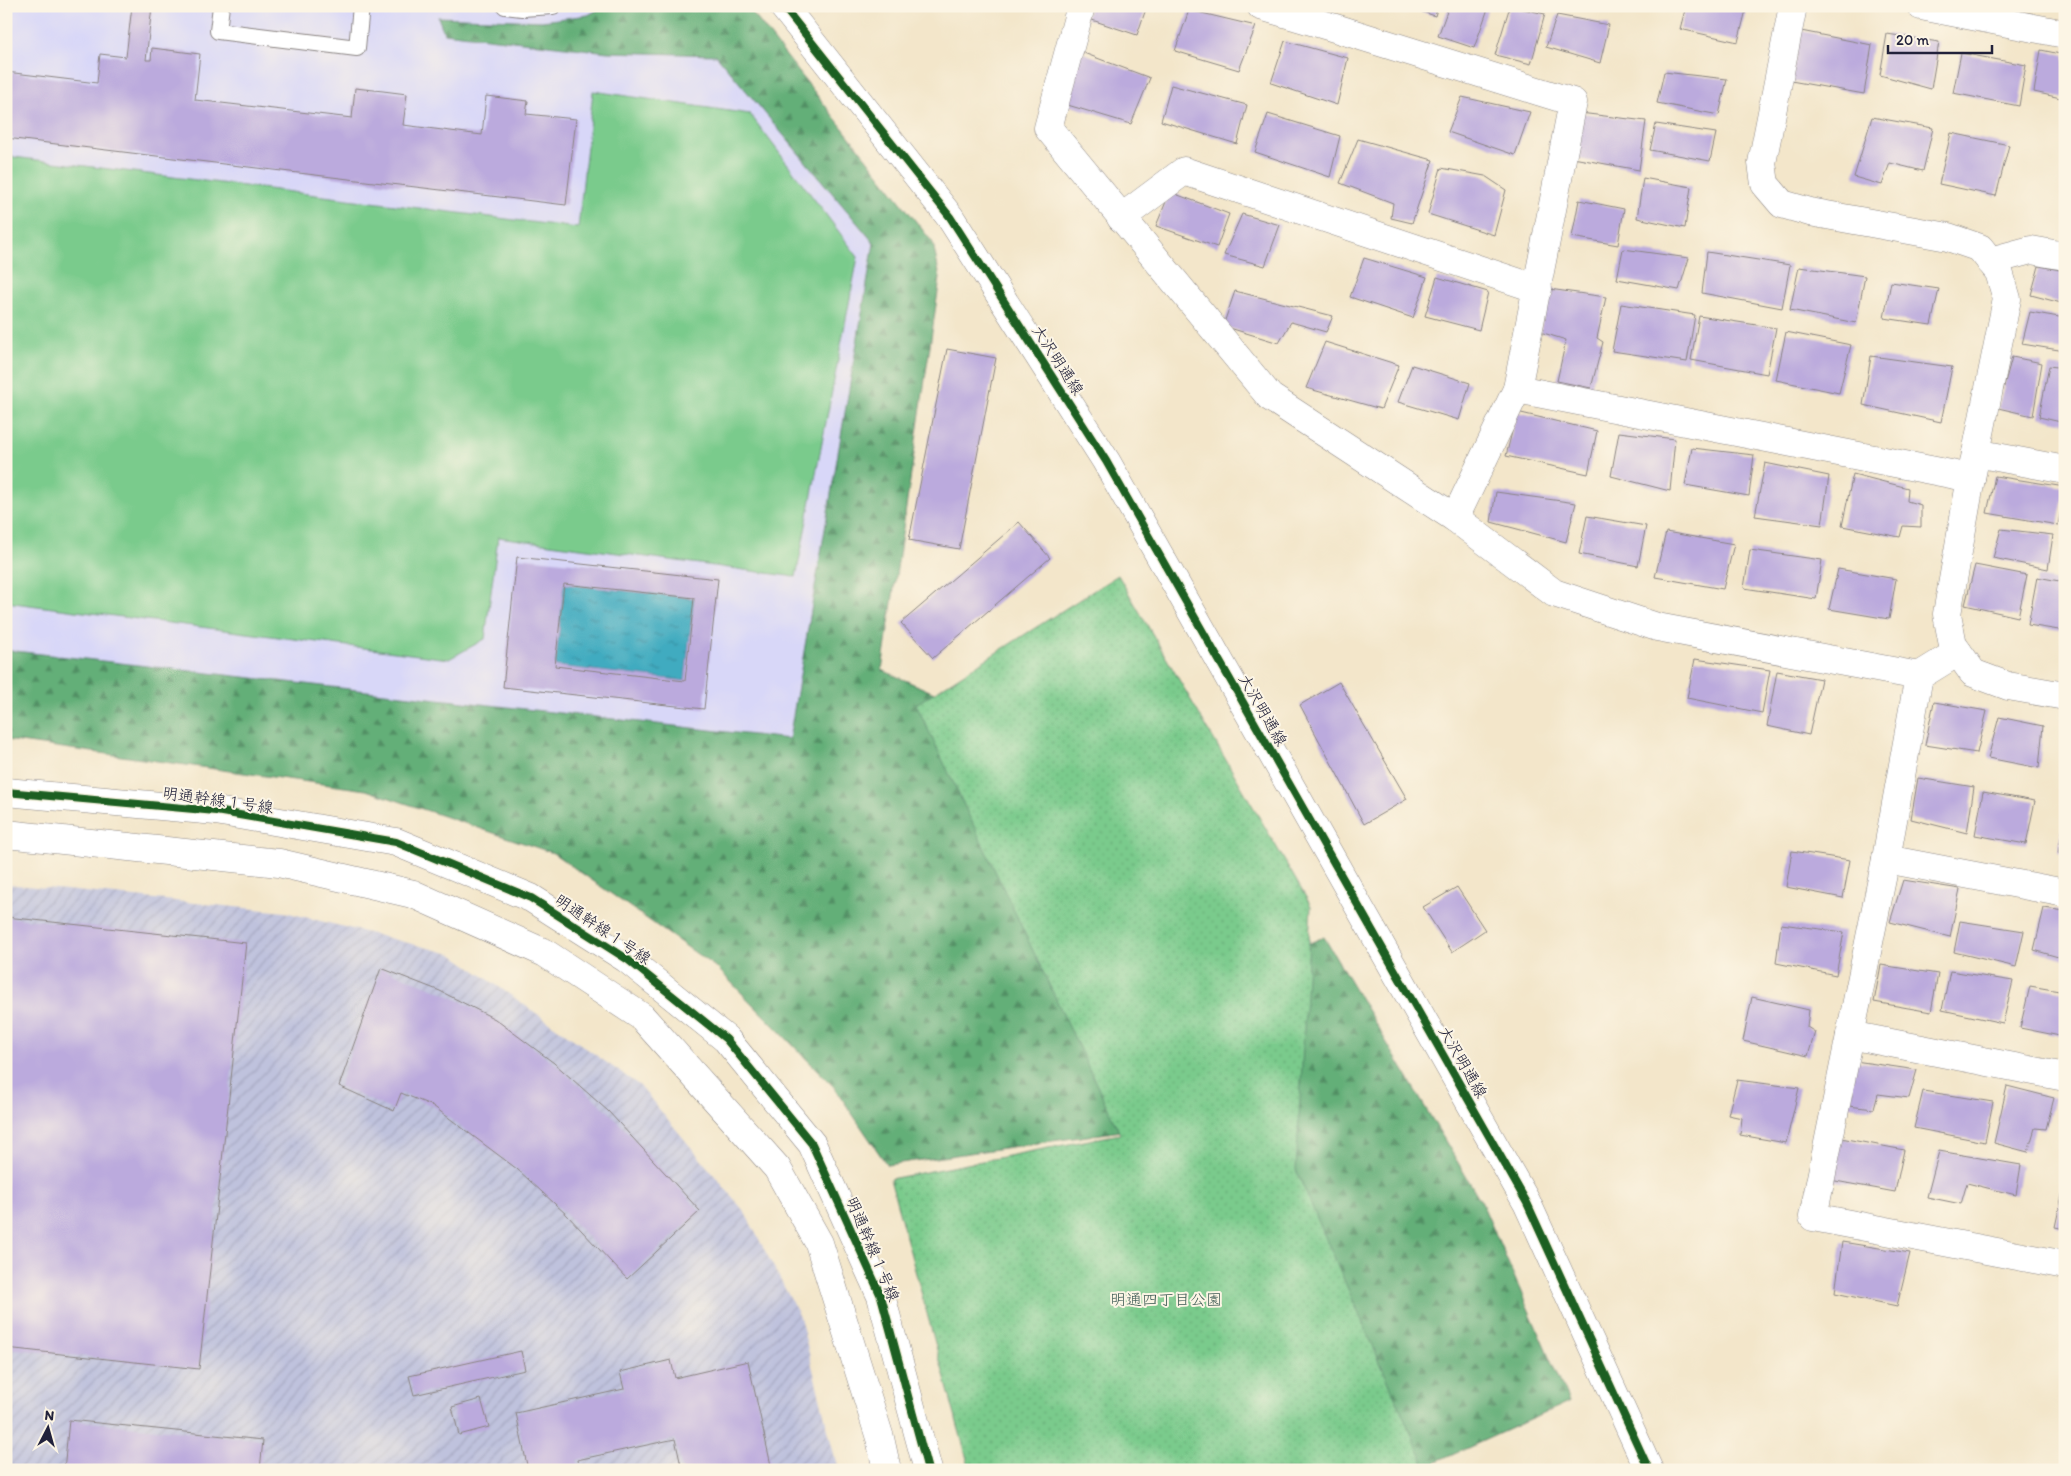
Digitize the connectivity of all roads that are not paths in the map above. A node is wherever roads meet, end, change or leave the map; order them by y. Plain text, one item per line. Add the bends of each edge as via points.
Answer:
1 (221, 6) edge
2 (361, 6) edge
3 (505, 6) edge
4 (553, 6) edge
5 (784, 6) edge
6 (1081, 6) edge
7 (1260, 6) edge
8 (1793, 6) edge
9 (1921, 6) edge
10 (1338, 17) edge
11 (2065, 34) edge
12 (1121, 218) junction
13 (2065, 256) edge
14 (1990, 261) junction
15 (1538, 289) junction
16 (1517, 389) junction
17 (1973, 466) junction
18 (2065, 470) edge
19 (1455, 518) junction
20 (1958, 652) junction
21 (1919, 676) junction
22 (2065, 696) edge
23 (6, 792) edge
24 (6, 834) edge
25 (1886, 860) junction
26 (2065, 893) edge
27 (1850, 1035) junction
28 (2065, 1077) edge
29 (2065, 1265) edge
30 (887, 1470) edge
31 (928, 1470) edge
32 (1649, 1470) edge

1 - 2 lane via 218,31 357,48
3 - 4 lane
5 - 32 street, 大沢明通線 via 950,217 1106,461 1527,1203
6 - 12 street via 1048,128
7 - 10 street
8 - 14 street via 1762,163 1765,184 1782,204 1948,237 1980,248
9 - 11 street
10 - 15 street via 1572,102
12 - 15 street via 1184,171
12 - 19 street via 1270,397
13 - 14 street via 2032,250
14 - 17 street via 1999,272 2007,299
15 - 16 street
16 - 17 street
16 - 19 street
17 - 18 street
17 - 20 street via 1947,614 1953,645
19 - 21 street via 1554,593 1657,628
20 - 21 street
20 - 22 street via 1973,673 2008,686
21 - 25 street
23 - 31 street, 明通幹線１号線 via 216,811 396,842 531,898 627,959 726,1039 812,1144 882,1296
24 - 30 street via 279,863 413,894 545,952 642,1017 777,1168 820,1243
25 - 26 street
25 - 27 street
27 - 28 street
27 - 29 street via 1813,1217

